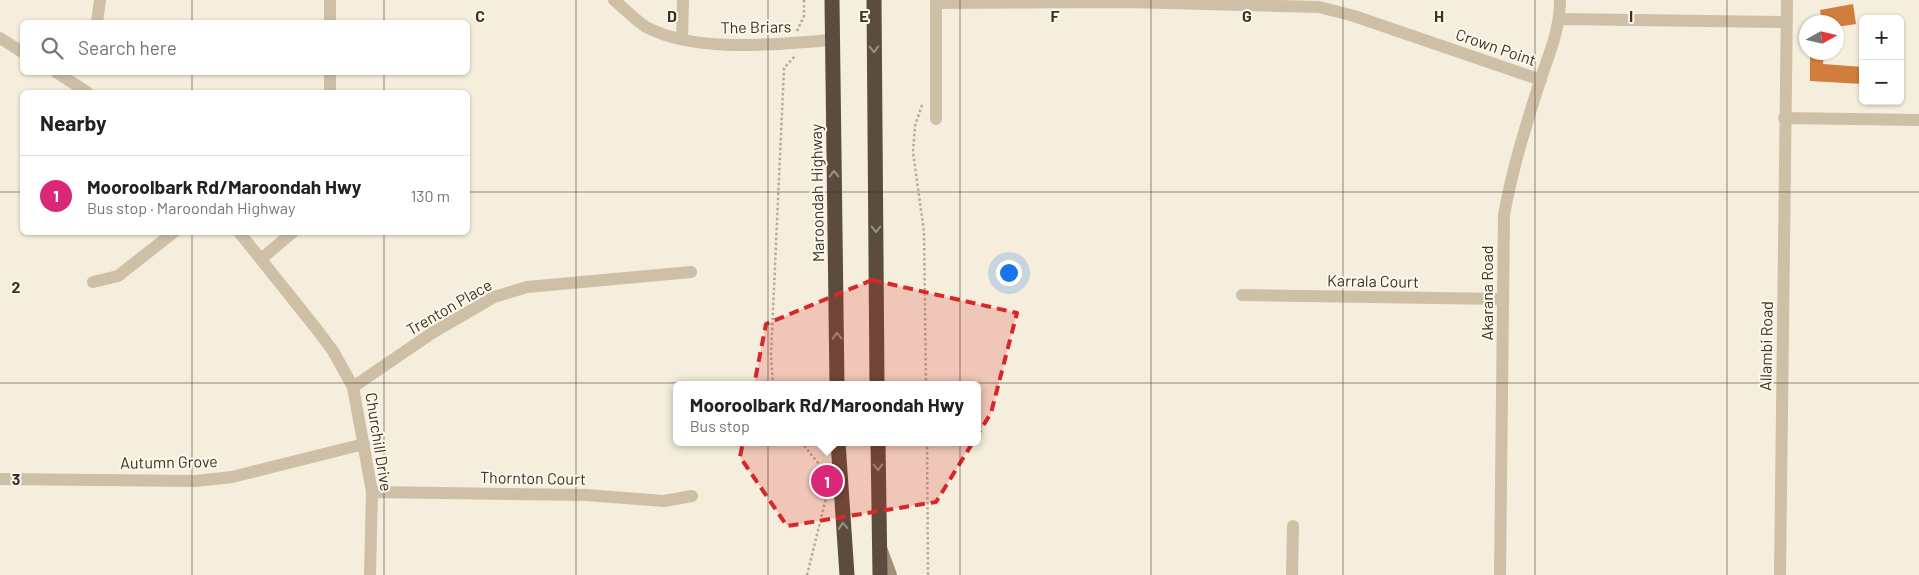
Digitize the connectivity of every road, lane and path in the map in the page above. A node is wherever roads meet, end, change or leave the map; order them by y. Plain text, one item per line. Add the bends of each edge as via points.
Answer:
1 (100, 0) edge
2 (330, 0) edge
3 (614, 0) edge
4 (683, 0) edge
5 (804, 0) edge
6 (832, 0) edge
7 (874, 0) edge
8 (1560, 0) edge
9 (1787, 0) edge
10 (936, 1) edge
11 (1560, 19) junction
12 (97, 20) edge
13 (330, 20) edge
14 (1787, 22) junction
15 (1, 39) edge
16 (682, 39) junction
17 (832, 40) junction
18 (797, 42) junction
19 (20, 51) edge
20 (330, 75) edge
21 (70, 76) edge
22 (1541, 80) junction
23 (85, 90) edge
24 (330, 90) edge
25 (936, 99) junction
26 (1784, 118) junction
27 (936, 119) dead end
28 (1919, 120) edge
29 (170, 235) edge
30 (241, 235) edge
31 (289, 235) edge
32 (261, 259) junction
33 (691, 272) dead end
34 (93, 282) dead end
35 (1242, 295) dead end
36 (1502, 299) junction
37 (773, 381) edge
38 (837, 381) edge
39 (877, 381) edge
40 (926, 381) edge
41 (353, 387) junction
42 (364, 444) junction
43 (804, 446) edge
44 (838, 446) edge
45 (878, 446) edge
46 (927, 446) edge
47 (0, 479) edge
48 (827, 481) dead end
49 (827, 486) dead end
50 (372, 492) junction
51 (692, 496) dead end
52 (1292, 526) dead end
53 (880, 544) junction
54 (370, 575) edge
55 (807, 575) edge
56 (847, 575) edge
57 (880, 575) edge
58 (891, 575) edge
59 (928, 575) edge
60 (1292, 575) edge
61 (1500, 575) edge
62 (1780, 575) edge

1 - 12 street
2 - 13 street
3 - 16 street, The Briars via 646,27
4 - 16 street
5 - 18 path via 804,16
6 - 17 highway, Maroondah Highway
7 -> 39 highway
8 - 11 street, Akarana Road
9 - 14 street, Allambi Road
10 - 22 street, Crown Point via 1318,7 1354,16
10 - 25 street
11 - 14 street
11 - 22 street, Akarana Road via 1553,50
14 - 26 street, Allambi Road
15 - 19 street
16 - 18 street, The Briars via 704,44
17 - 18 street, The Briars
38 -> 17 highway, Maroondah Highway
18 - 37 path via 796,54 784,68 771,354
20 - 24 street
21 - 23 street
22 - 36 street, Akarana Road via 1509,184 1504,215
25 - 27 street
25 - 40 path via 927,100 920,107 913,152 924,232
26 - 28 street
26 - 62 street, Allambi Road
29 - 34 street via 118,276
30 - 32 street, Churchill Drive
31 - 32 street
32 - 41 street, Churchill Drive via 333,351
33 - 41 street, Trenton Place via 527,287 494,296 432,333
35 - 36 street, Karrala Court
36 - 61 street, Akarana Road
41 - 42 street, Churchill Drive
42 - 47 street, Autumn Grove via 232,476 196,480
42 - 50 street, Churchill Drive
43 - 48 path via 819,464
56 -> 44 highway
45 -> 53 highway
46 - 59 path
49 - 55 path
50 - 51 street, Thornton Court via 586,495 664,501
50 - 54 street, Churchill Drive
52 - 60 street
53 - 57 highway
53 - 58 main road

